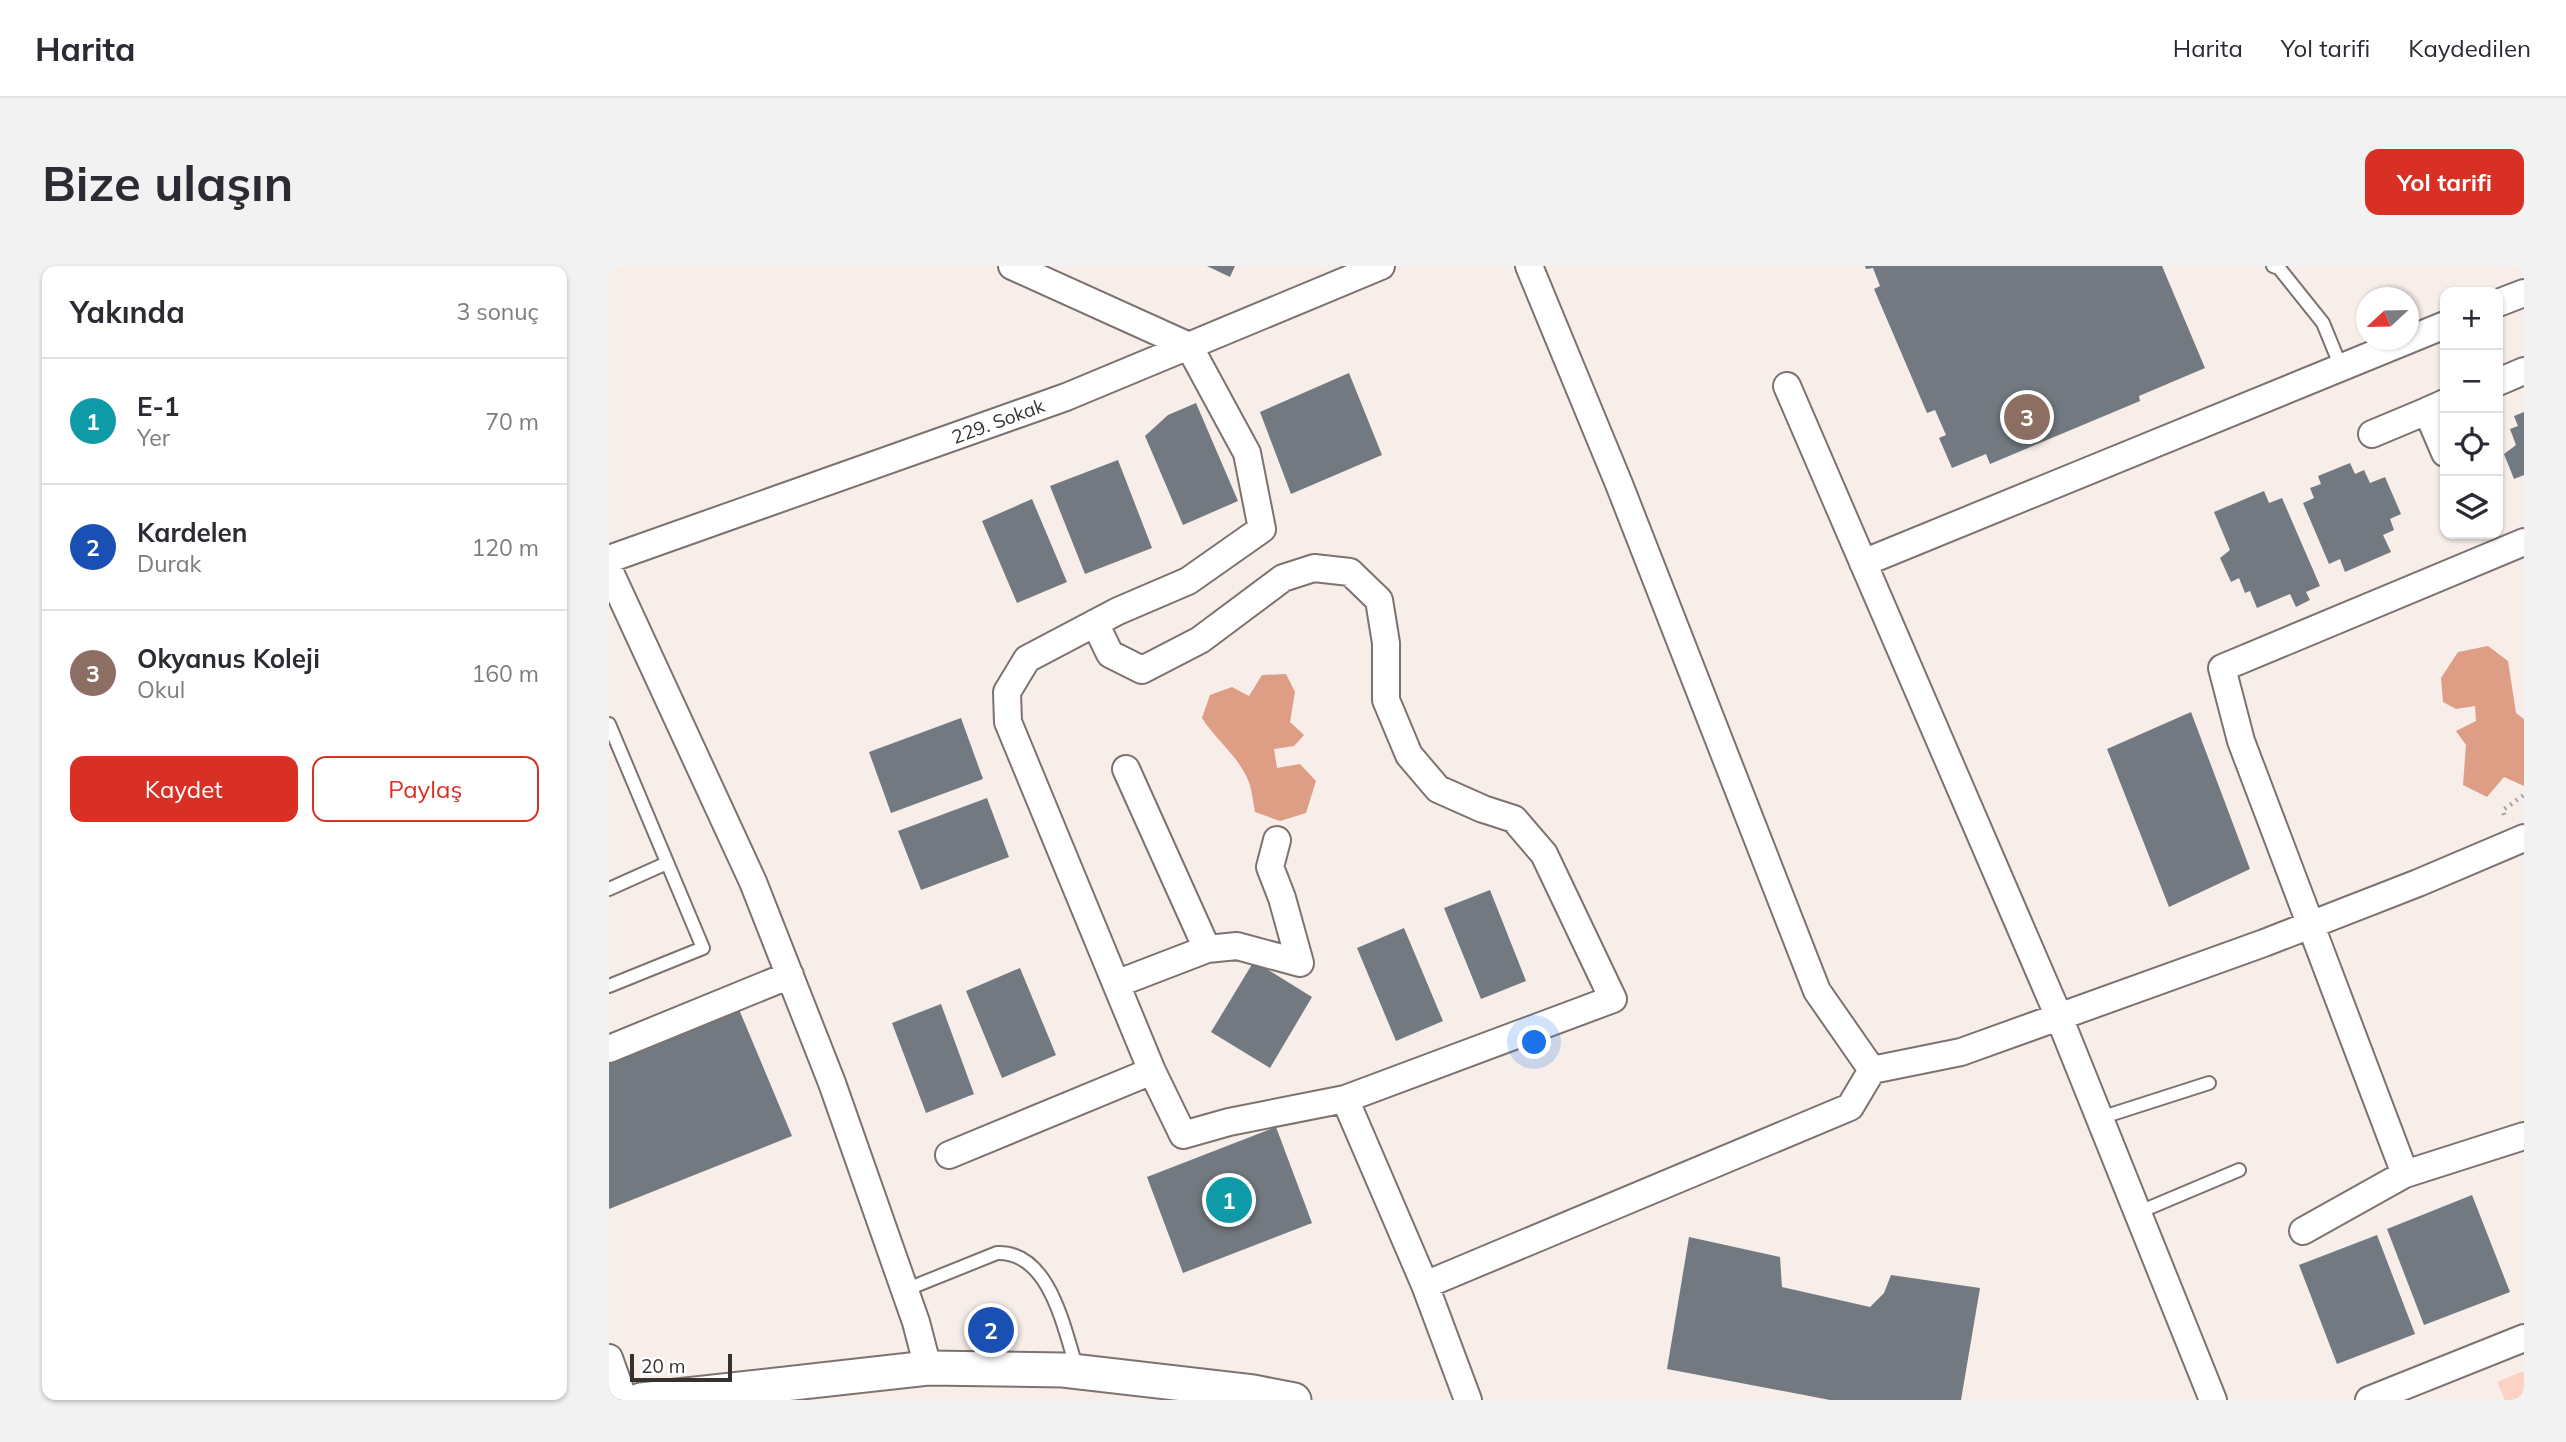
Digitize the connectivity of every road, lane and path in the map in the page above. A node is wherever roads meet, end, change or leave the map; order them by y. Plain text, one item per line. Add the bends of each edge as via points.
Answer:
1 (1012, 266) edge
2 (1381, 266) edge
3 (1529, 266) edge
4 (2273, 266) edge
5 (2524, 293) edge
6 (2503, 301) edge
7 (2440, 327) edge
8 (1189, 346) junction
9 (2341, 367) junction
10 (2524, 371) edge
11 (2503, 380) edge
12 (1787, 386) dead end
13 (2436, 407) edge
14 (2440, 427) edge
15 (2372, 434) dead end
16 (2524, 542) edge
17 (2484, 545) edge
18 (609, 559) edge
19 (1863, 563) junction
20 (609, 570) edge
21 (1095, 623) junction
22 (609, 723) edge
23 (1126, 769) dead end
24 (2524, 838) edge
25 (1277, 840) dead end
26 (667, 863) junction
27 (609, 888) edge
28 (2311, 925) junction
29 (1207, 949) junction
30 (790, 975) junction
31 (1116, 984) junction
32 (609, 986) edge
33 (2059, 1017) junction
34 (609, 1049) edge
35 (1152, 1070) junction
36 (1872, 1070) junction
37 (2209, 1083) dead end
38 (1345, 1099) junction
39 (2100, 1118) junction
40 (2524, 1136) edge
41 (949, 1155) dead end
42 (2239, 1170) dead end
43 (2406, 1174) junction
44 (2137, 1213) junction
45 (2302, 1231) dead end
46 (1425, 1285) junction
47 (905, 1290) junction
48 (2524, 1338) edge
49 (609, 1358) edge
50 (928, 1368) junction
51 (1078, 1372) junction
52 (624, 1400) edge
53 (641, 1400) edge
54 (1294, 1400) edge
55 (1468, 1400) edge
56 (2213, 1400) edge
57 (2369, 1400) edge

1 - 8 street
2 - 8 street, 229. Sokak
3 - 36 street via 1817,991
4 - 9 lane via 2323,323
5 - 6 street
7 - 9 street
8 - 18 street, 229. Sokak via 1066,397
8 - 21 street via 1247,453 1262,529 1188,581
9 - 19 street
10 - 11 street
12 - 19 street
13 - 14 street
13 - 15 street
16 - 17 street
17 - 28 street via 2222,668 2241,741
19 - 33 street
20 - 30 street via 753,881
21 - 31 street via 1027,659 1007,692 1008,722
21 - 38 street via 1110,653 1142,670 1200,640 1283,578 1314,568 1350,572 1379,600 1386,643 1386,700 1409,755 1438,789 1514,819 1544,855 1613,999
22 - 26 lane
23 - 29 street
24 - 28 street
25 - 29 street via 1270,867 1300,963 1237,946
26 - 27 lane
26 - 32 lane via 703,948
28 - 33 street
28 - 43 street
29 - 31 street
30 - 34 street
30 - 47 street
31 - 35 street
33 - 36 street via 1961,1052
33 - 39 street
35 - 38 street via 1183,1135
35 - 41 street
36 - 46 street via 1850,1107
37 - 39 lane
38 - 46 street
39 - 44 street
40 - 43 street
42 - 44 lane
43 - 45 street
44 - 56 street
46 - 55 street
47 - 50 street
47 - 51 lane via 997,1252 1021,1257 1053,1295
48 - 57 street
49 - 52 street
50 - 51 street
50 - 53 street
51 - 54 street

